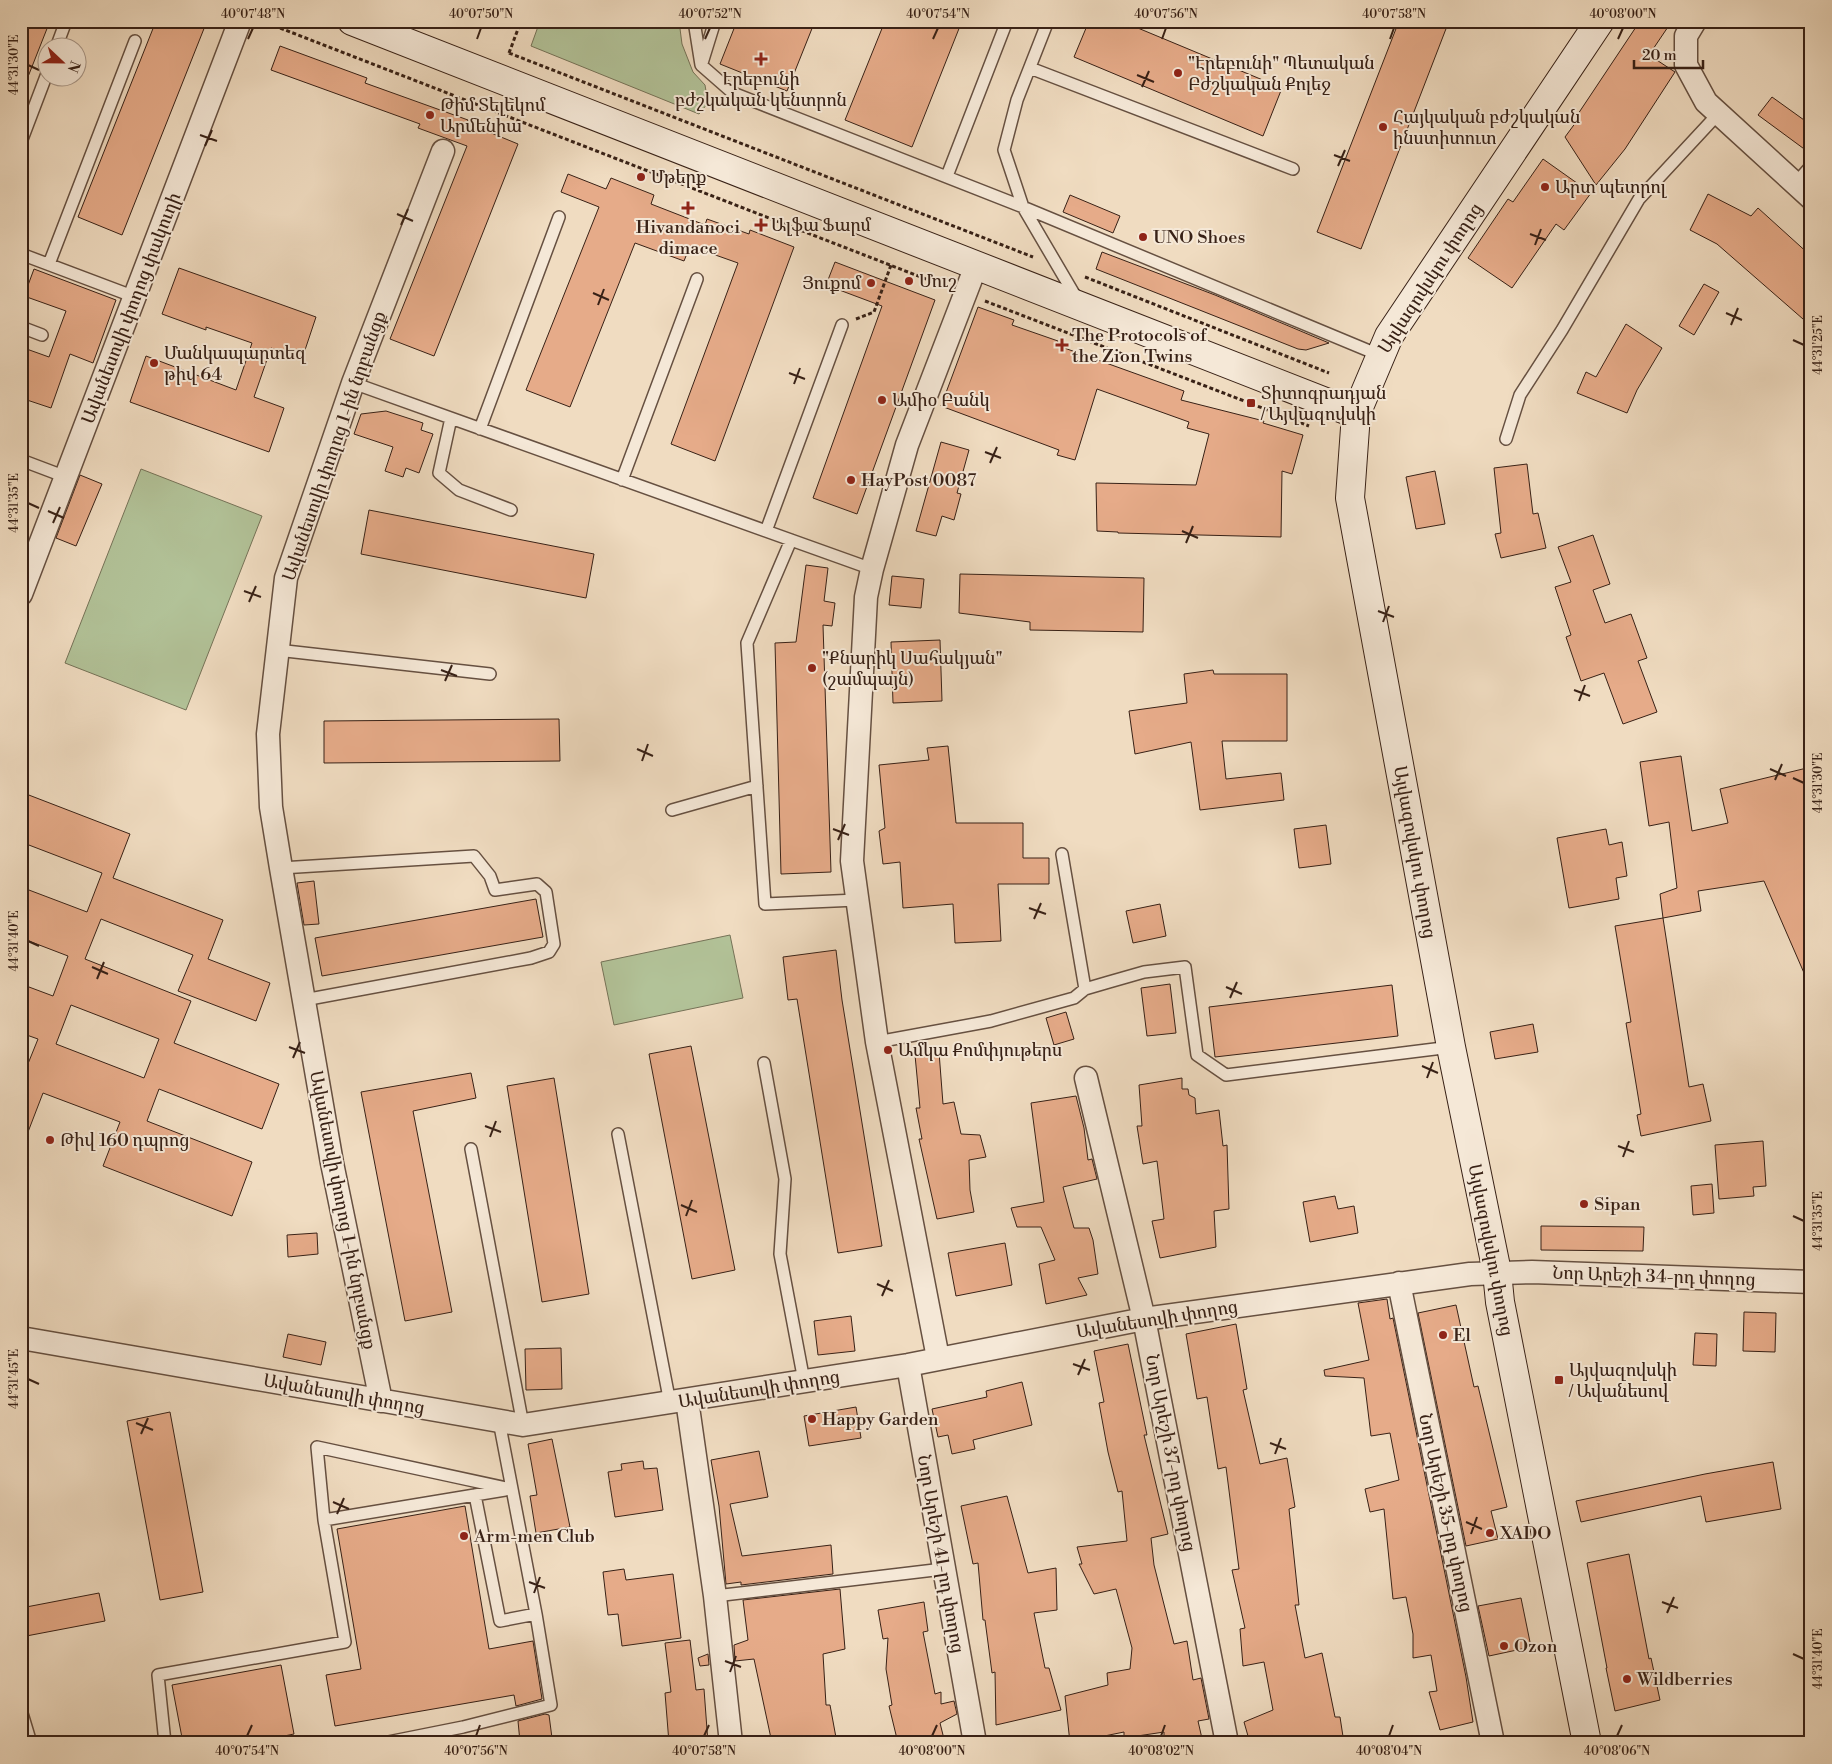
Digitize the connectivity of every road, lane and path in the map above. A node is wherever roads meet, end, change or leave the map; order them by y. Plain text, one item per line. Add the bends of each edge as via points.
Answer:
1 (66, 21) edge
2 (240, 21) edge
3 (262, 21) edge
4 (521, 21) edge
5 (694, 21) edge
6 (715, 21) edge
7 (1006, 21) edge
8 (1048, 21) edge
9 (1600, 21) edge
10 (1695, 21) edge
11 (353, 22) edge
12 (60, 38) edge
13 (135, 41) dead end
14 (509, 52) junction
15 (701, 65) junction
16 (1030, 68) junction
17 (498, 79) junction
18 (42, 88) edge
19 (1718, 114) junction
20 (21, 142) edge
21 (443, 151) dead end
22 (1811, 166) edge
23 (1293, 168) dead end
24 (947, 176) junction
25 (1803, 190) edge
26 (1023, 207) junction
27 (559, 217) dead end
28 (21, 254) edge
29 (48, 264) junction
30 (891, 265) junction
31 (976, 266) junction
32 (1058, 267) junction
33 (697, 279) dead end
34 (966, 294) junction
35 (135, 298) junction
36 (1083, 308) junction
37 (842, 325) joint
38 (21, 327) edge
39 (42, 335) dead end
40 (1379, 355) junction
41 (1329, 373) dead end
42 (353, 384) junction
43 (1356, 414) junction
44 (451, 418) junction
45 (1310, 426) dead end
46 (480, 429) junction
47 (1506, 439) dead end
48 (21, 460) edge
49 (66, 477) junction
50 (622, 480) junction
51 (511, 510) dead end
52 (766, 531) junction
53 (791, 540) junction
54 (872, 569) junction
55 (21, 594) edge
56 (277, 650) junction
57 (490, 674) dead end
58 (757, 786) junction
59 (672, 810) dead end
60 (1062, 854) dead end
61 (281, 868) junction
62 (857, 900) junction
63 (1085, 989) junction
64 (304, 1000) junction
65 (877, 1042) junction
66 (1451, 1047) junction
67 (764, 1063) dead end
68 (1086, 1078) dead end
69 (618, 1134) dead end
70 (471, 1149) dead end
71 (1497, 1272) junction
72 (1811, 1282) edge
73 (1400, 1284) junction
74 (1144, 1319) junction
75 (21, 1338) edge
76 (938, 1358) junction
77 (908, 1365) junction
78 (804, 1381) junction
79 (381, 1401) junction
80 (679, 1402) junction
81 (499, 1421) junction
82 (523, 1425) junction
83 (511, 1489) junction
84 (475, 1495) junction
85 (324, 1520) junction
86 (943, 1569) junction
87 (715, 1596) junction
88 (536, 1614) junction
89 (21, 1710) edge
90 (31, 1743) edge
91 (165, 1743) edge
92 (383, 1743) edge
93 (731, 1743) edge
94 (974, 1743) edge
95 (1227, 1743) edge
96 (1494, 1743) edge
97 (1587, 1743) edge

1 - 12 lane
2 - 35 street, Ավանեսովի փողոց փակուղի
3 - 30 path
4 - 14 path
5 - 15 lane
6 - 15 lane
7 - 24 lane
8 - 16 lane
9 - 40 main road, Այվազովսկու փողոց via 1388,336
10 - 19 street via 1686,36 1686,65 1706,102
11 - 17 main road
13 - 29 lane
14 - 17 path
14 - 32 path
15 - 24 lane via 733,93
16 - 23 lane
16 - 26 lane via 1017,100 1004,150
17 - 31 main road
18 - 20 lane
19 - 25 street
19 - 47 lane via 1639,199 1520,395
21 - 42 street, Ավանեսովի փողոց 1-ին նրբանցք
22 - 25 lane
24 - 26 lane
26 - 32 lane
26 - 40 lane
27 - 46 lane
28 - 29 lane
29 - 35 lane
30 - 34 path
30 - 37 path via 874,312
31 - 34 street
31 - 36 main road
32 - 36 lane
32 - 41 path
33 - 50 lane
34 - 45 path
34 - 54 street via 907,446
35 - 49 street, Ավանեսովի փողոց փակուղի
36 - 43 main road
37 - 52 lane
38 - 39 lane
40 - 43 main road, Այվազովսկու փողոց
42 - 44 lane
42 - 56 street, Ավանեսովի փողոց 1-ին նրբանցք via 286,578
43 - 66 main road, Այվազովսկու փողոց via 1350,498
44 - 46 lane
44 - 51 lane via 439,473 459,490
46 - 50 lane
48 - 49 lane
49 - 55 street, Ավանեսովի փողոց փակուղի
50 - 52 lane
52 - 53 lane
53 - 54 lane
53 - 58 lane via 747,644
54 - 62 street via 866,597 852,861
56 - 57 lane
56 - 61 street, Ավանեսովի փողոց 1-ին նրբանցք via 268,734 271,807
58 - 59 lane
58 - 62 lane via 765,904
60 - 63 lane
61 - 64 street, Ավանեսովի փողոց 1-ին նրբանցք
61 - 64 lane via 474,856 490,876 495,890 537,884 546,892 554,944 549,952
62 - 65 street
63 - 65 lane via 1074,998 991,1021
63 - 66 lane via 1144,972 1185,967 1197,1055 1226,1075
64 - 79 street, Ավանեսովի փողոց 1-ին նրբանցք via 332,1163
65 - 76 street
66 - 71 main road, Այվազովսկու փողոց
67 - 78 lane via 785,1179 780,1254
68 - 74 street, Նոր Արեշի 37-րդ փողոց
69 - 80 lane
70 - 82 lane
71 - 72 street, Նոր Արեշի 34-րդ փողոց
71 - 73 street, Ավանեսովի փողոց
71 - 97 main road, Այվազովսկու փողոց via 1500,1302
73 - 74 street, Ավանեսովի փողոց
73 - 96 street, Նոր Արեշի 35-րդ փողոց
74 - 76 street, Ավանեսովի փողոց
74 - 95 street, Նոր Արեշի 37-րդ փողոց
75 - 79 street, Ավանեսովի փողոց
76 - 77 street, Ավանեսովի փողոց
77 - 78 street, Ավանեսովի փողոց
77 - 86 street, Նոր Արեշի 41-րդ փողոց
78 - 80 street, Ավանեսովի փողոց
79 - 81 street, Ավանեսովի փողոց
80 - 82 street, Ավանեսովի փողոց
80 - 87 street
81 - 82 street, Ավանեսովի փողոց
81 - 83 lane
83 - 84 lane
83 - 85 lane via 317,1447
83 - 88 lane
84 - 85 lane
84 - 88 lane via 500,1620
85 - 91 lane via 344,1642 158,1675
86 - 87 lane
86 - 94 street, Նոր Արեշի 41-րդ փողոց
87 - 93 street
88 - 92 lane via 551,1705
89 - 90 lane

